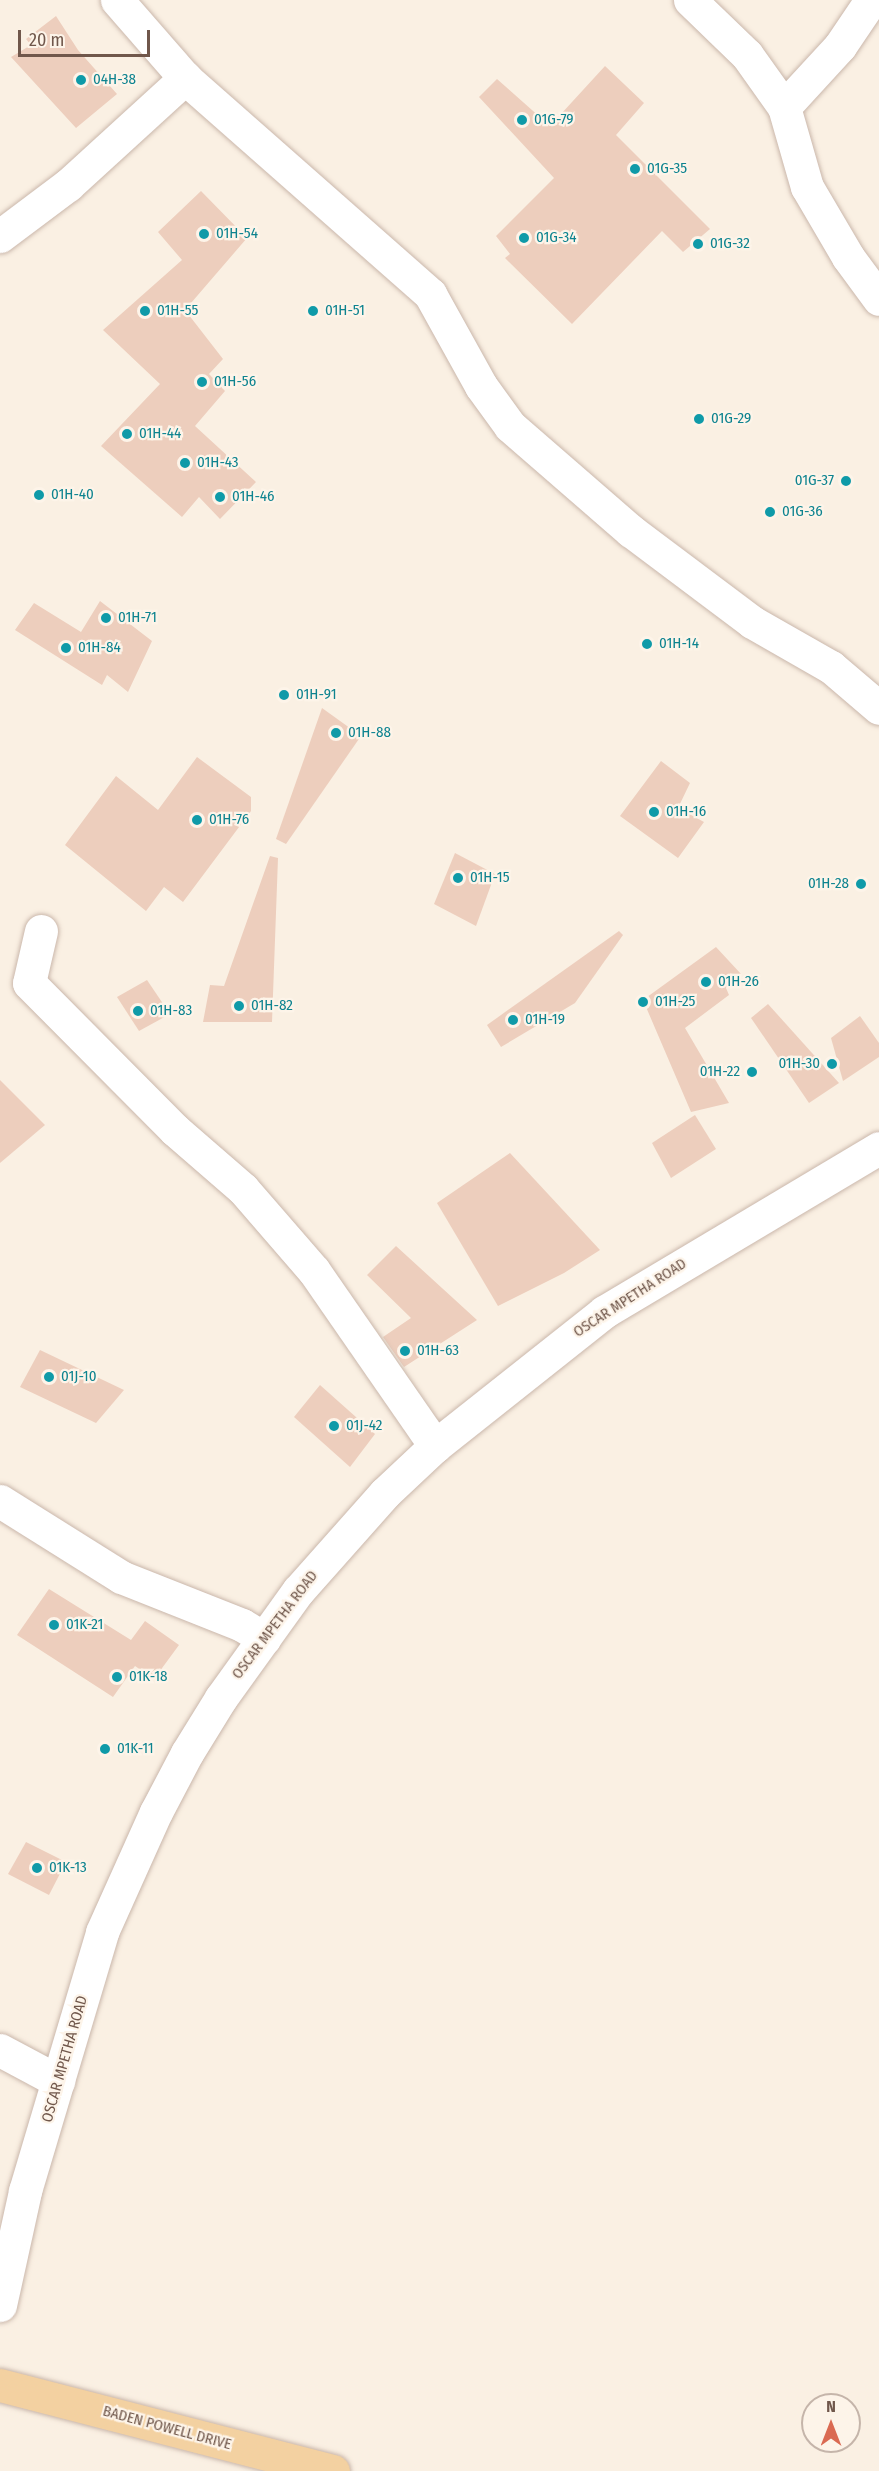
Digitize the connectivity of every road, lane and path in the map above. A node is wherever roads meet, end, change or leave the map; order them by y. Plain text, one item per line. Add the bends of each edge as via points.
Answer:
1 (117, 0) edge
2 (690, 0) edge
3 (871, 0) edge
4 (185, 78) junction
5 (784, 107) junction
6 (0, 236) edge
7 (879, 299) edge
8 (879, 708) edge
9 (41, 931) dead end
10 (879, 1148) edge
11 (435, 1446) junction
12 (0, 1501) edge
13 (264, 1638) junction
14 (0, 2050) edge
15 (58, 2081) junction
16 (0, 2305) edge
17 (0, 2385) edge
18 (333, 2471) edge

1 - 4 street
2 - 5 street via 747,55
3 - 5 street via 840,46
4 - 6 street via 68,184
4 - 8 street via 430,294 481,386 510,426 631,531 752,622 831,667
5 - 7 street via 807,187 848,257
9 - 11 street via 29,983 175,1130 243,1189 300,1255
10 - 11 street, OSCAR MPETHA ROAD via 604,1312
11 - 13 street, OSCAR MPETHA ROAD via 385,1493 298,1591
12 - 13 street via 121,1577 242,1625
13 - 15 street, OSCAR MPETHA ROAD via 187,1753 128,1871 102,1932
14 - 15 street
15 - 16 street, OSCAR MPETHA ROAD via 25,2191
17 - 18 main road, BADEN POWELL DRIVE

